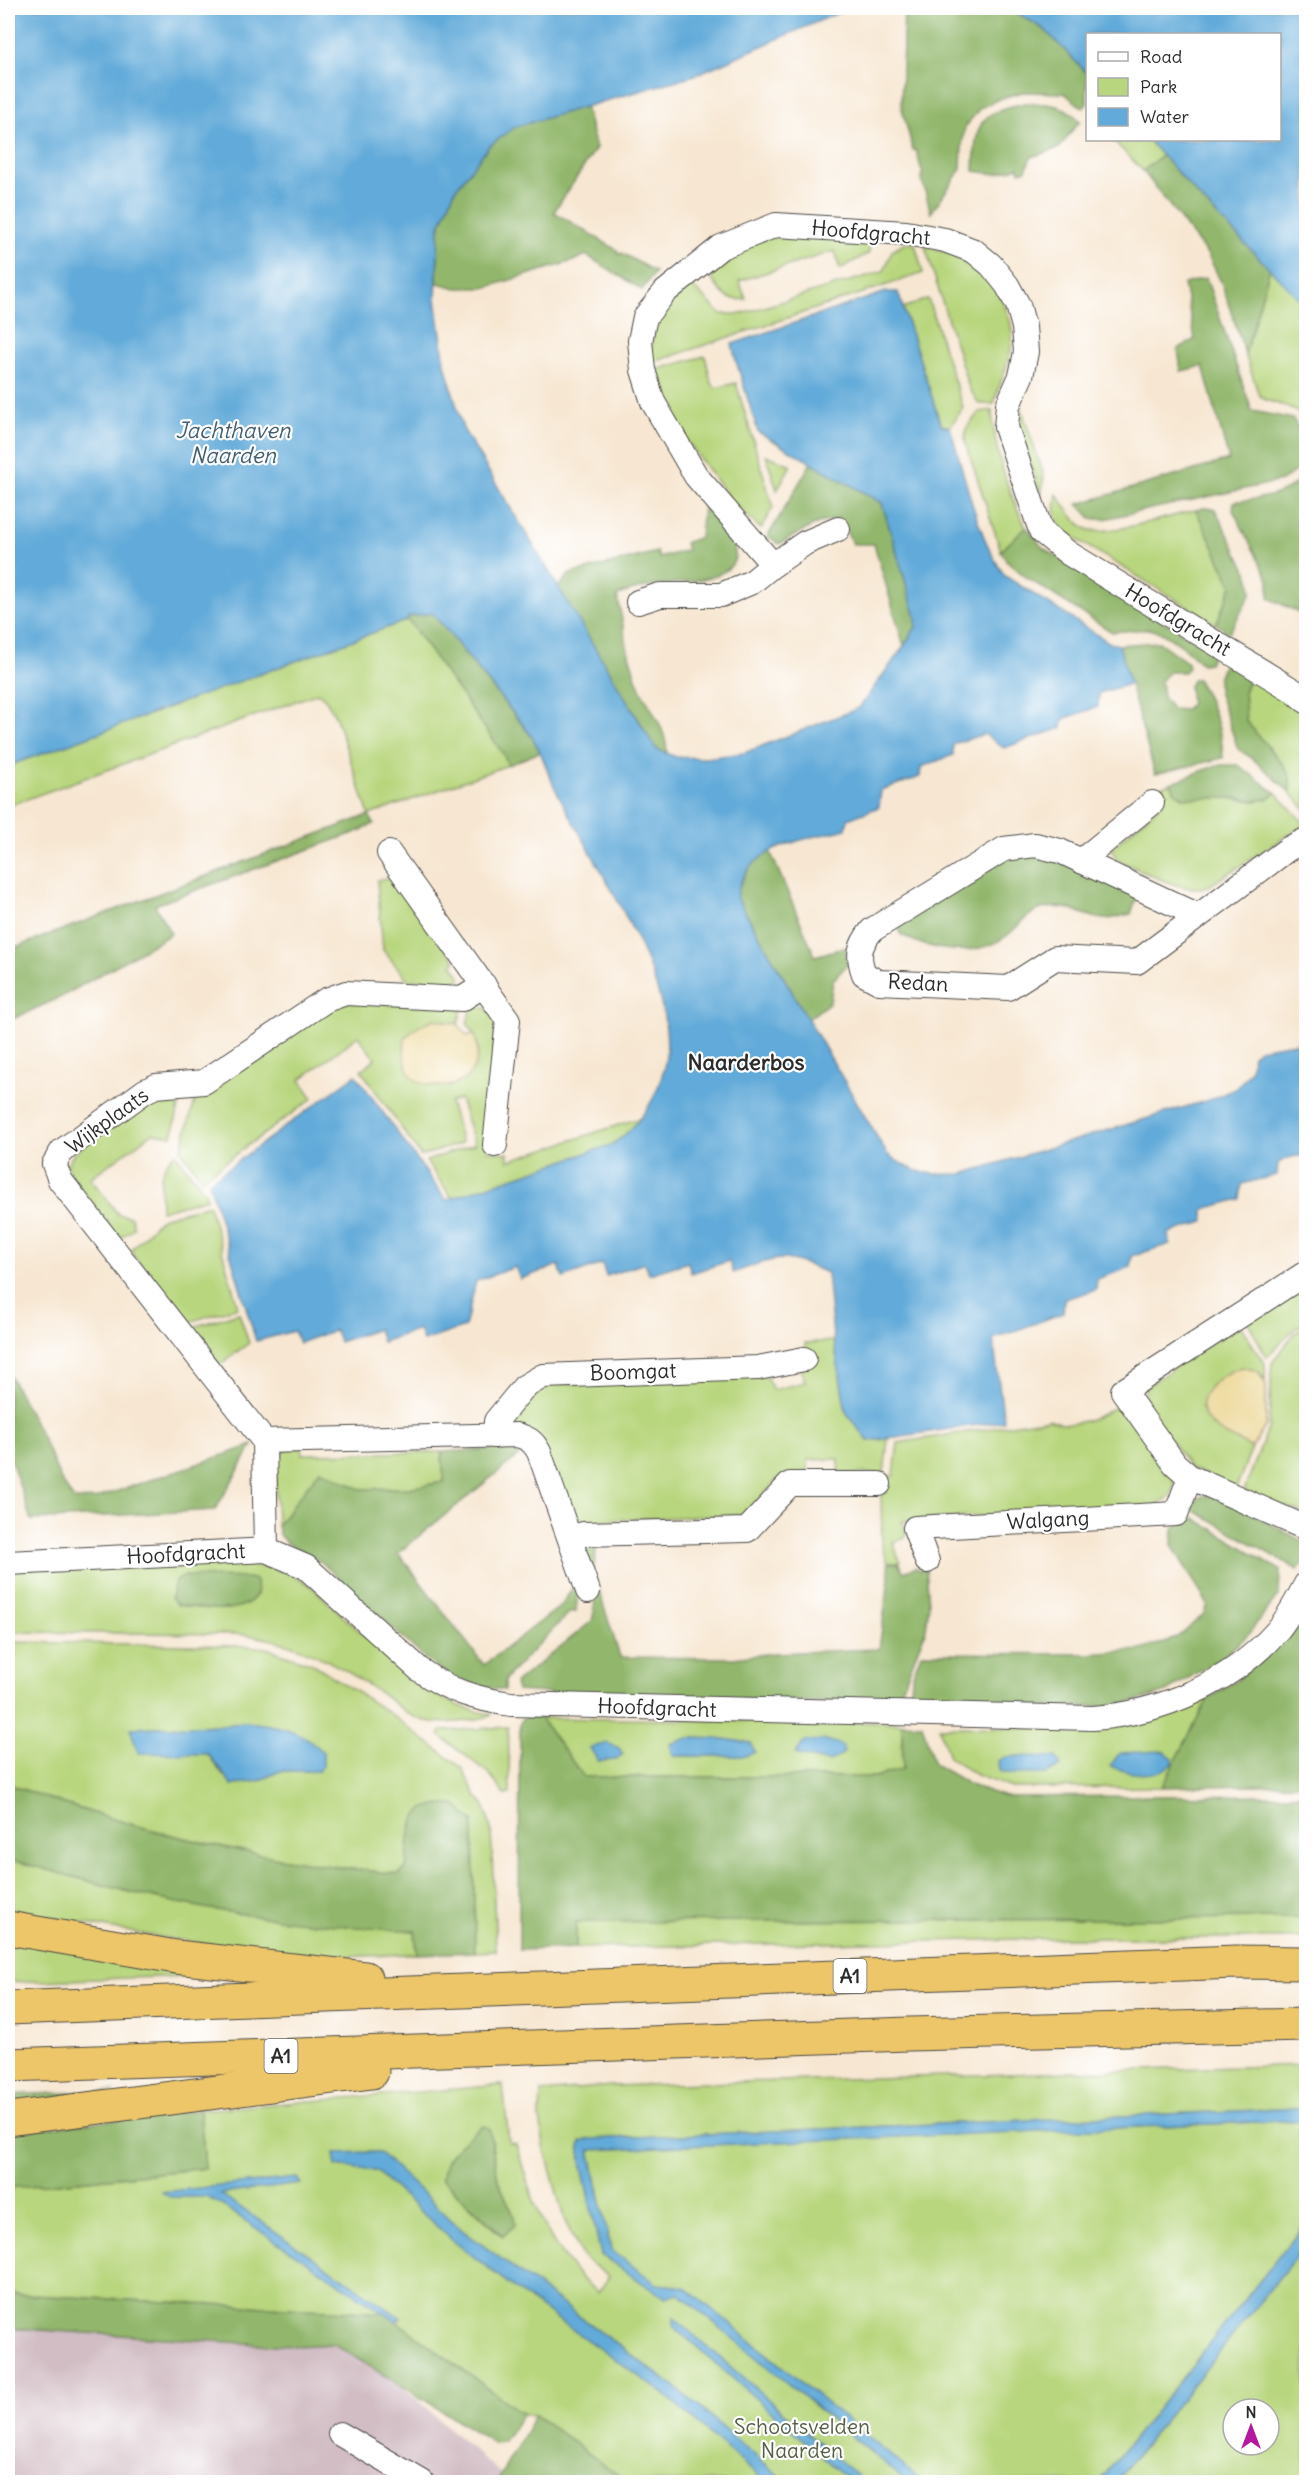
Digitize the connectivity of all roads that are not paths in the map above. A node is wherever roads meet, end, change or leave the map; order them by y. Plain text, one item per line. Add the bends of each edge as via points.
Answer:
1 (838, 530) dead end
2 (773, 564) junction
3 (638, 602) dead end
4 (1306, 701) edge
5 (1152, 803) dead end
6 (1306, 840) edge
7 (389, 853) dead end
8 (1082, 861) junction
9 (1197, 915) junction
10 (484, 985) junction
11 (495, 1145) dead end
12 (1306, 1273) edge
13 (804, 1359) dead end
14 (495, 1436) junction
15 (264, 1441) junction
16 (1190, 1477) junction
17 (879, 1484) dead end
18 (1306, 1528) edge
19 (570, 1538) junction
20 (266, 1550) junction
21 (927, 1560) dead end
22 (8, 1563) edge
23 (1306, 1584) edge
24 (588, 1591) dead end
25 (8, 1928) edge
26 (1306, 1963) edge
27 (465, 1990) junction
28 (8, 2008) edge
29 (1306, 2025) edge
30 (555, 2047) junction
31 (8, 2065) edge
32 (8, 2119) edge
33 (340, 2434) dead end
34 (422, 2482) edge

1 - 2 street via 804,543
2 - 3 street via 752,582 721,595 660,595
2 - 4 street, Hoofdgracht via 696,476 653,402 640,351 645,316 665,292 721,247 776,225 906,233 945,240 974,251 991,265 1018,305 1026,352 1008,405 1006,427 1041,531 1068,553
5 - 8 street
6 - 9 street, Redan
7 - 10 street
8 - 9 street, Redan
8 - 9 street, Redan via 1035,845 994,854 872,930 861,944 859,960 864,974 879,982 1008,988 1055,958 1137,962
10 - 11 street via 508,1020
10 - 15 street, Wijkplaats via 462,999 346,993 326,1000 204,1082 156,1086 145,1091 62,1151 54,1164 60,1180
12 - 16 street via 1123,1391 1175,1464
13 - 14 street, Boomgat via 758,1368 543,1376 524,1387 496,1420
14 - 15 street
14 - 19 street via 516,1435 533,1442
15 - 20 street
16 - 18 street
16 - 21 street, Walgang via 1176,1514 915,1527
17 - 19 street via 790,1484 747,1530 583,1534
19 - 24 street
20 - 22 street, Hoofdgracht
20 - 23 street, Hoofdgracht via 306,1567 436,1681 467,1696 511,1704 1093,1718 1134,1713 1191,1693 1243,1663 1279,1628
25 - 27 highway, A1 via 176,1957
26 - 27 highway, A1 via 1236,1962
27 - 28 highway, A1
29 - 30 highway, A1
30 - 31 highway, A1
30 - 32 highway, A1
33 - 34 street

